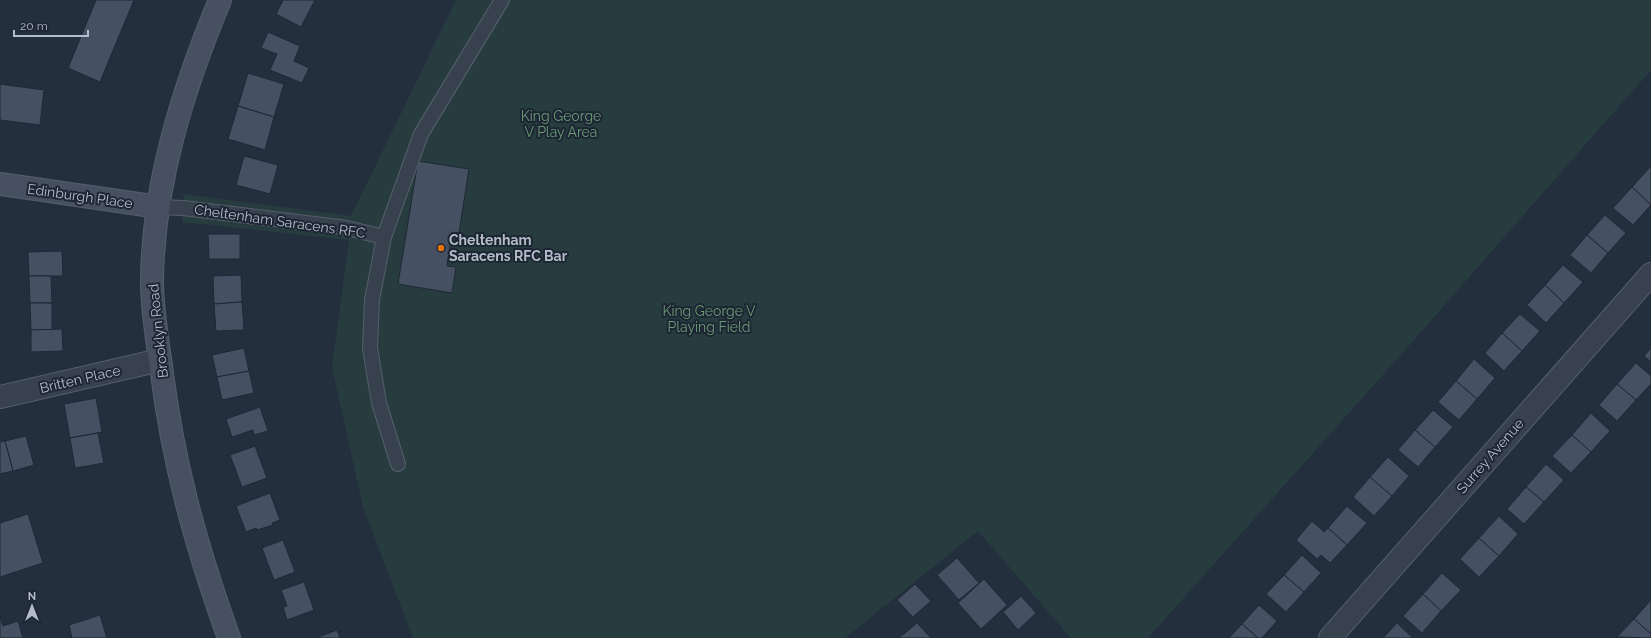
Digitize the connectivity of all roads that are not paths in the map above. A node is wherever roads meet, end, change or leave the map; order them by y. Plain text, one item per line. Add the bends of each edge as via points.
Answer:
1 (220, 0) edge
2 (502, 0) edge
3 (0, 184) edge
4 (159, 207) junction
5 (384, 237) junction
6 (1651, 274) edge
7 (160, 360) junction
8 (0, 397) edge
9 (398, 464) dead end
10 (229, 638) edge
11 (1330, 638) edge

1 - 4 street, Brooklyn Road via 185,92
2 - 5 lane via 422,134
3 - 4 street, Edinburgh Place
4 - 5 lane, Cheltenham Saracens RFC via 347,228
4 - 7 street, Brooklyn Road via 152,281 154,321
5 - 9 lane, Cheltenham Saracens RFC via 372,300 370,348 379,403
6 - 11 street, Surrey Avenue
7 - 8 street, Britten Place
7 - 10 street, Brooklyn Road via 182,489 205,572

